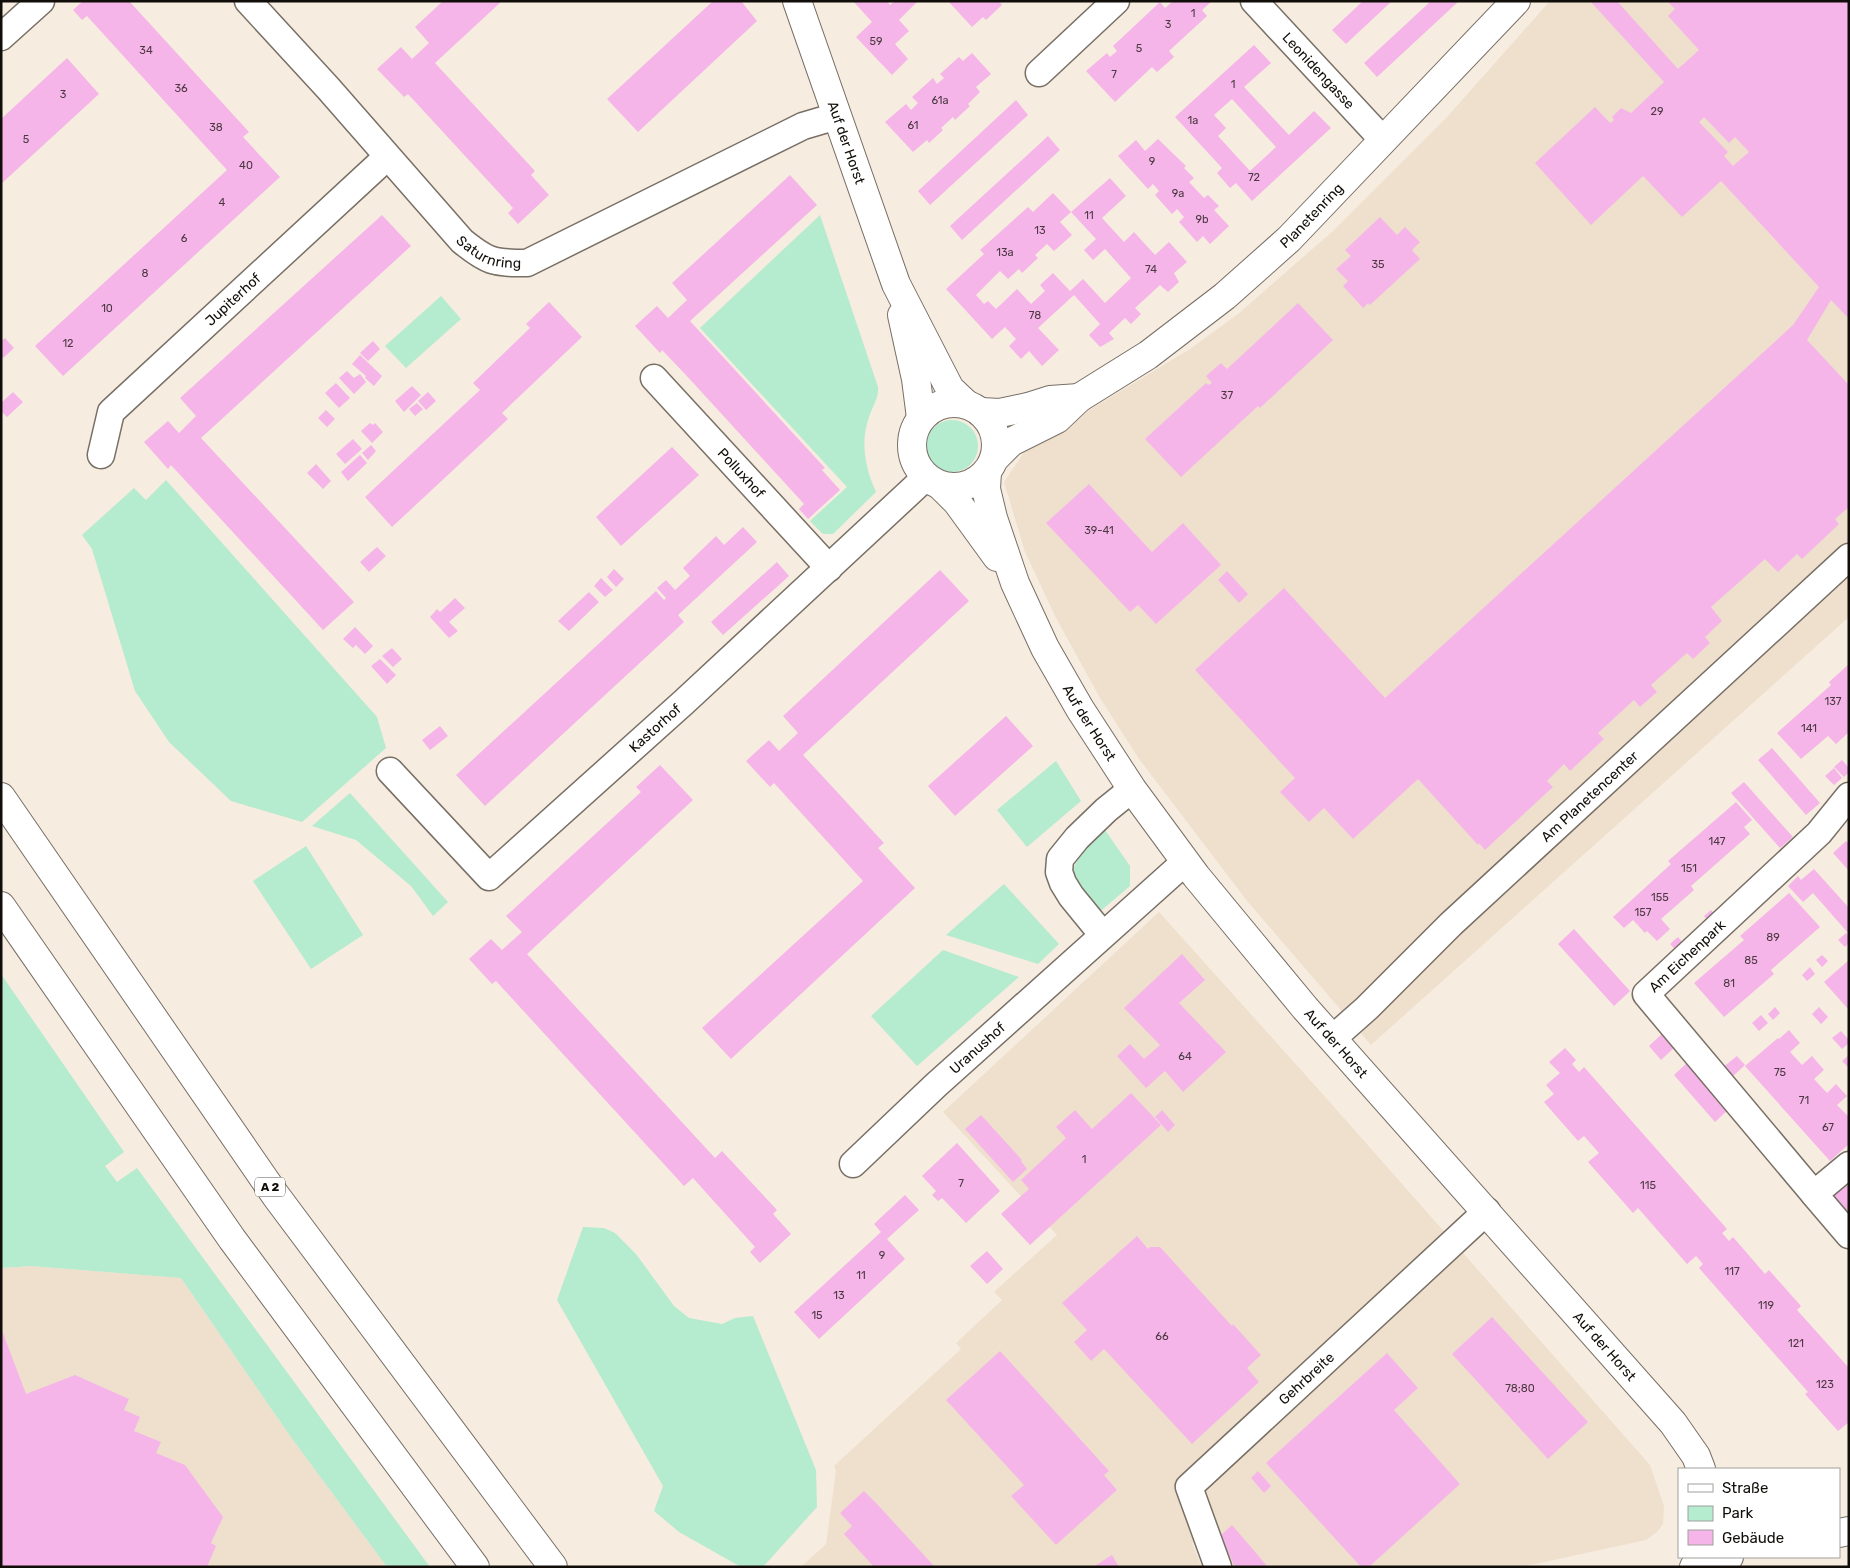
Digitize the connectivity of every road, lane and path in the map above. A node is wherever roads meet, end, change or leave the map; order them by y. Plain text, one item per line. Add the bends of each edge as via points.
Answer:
1 (41, 1) edge
2 (248, 1) edge
3 (797, 1) edge
4 (1116, 1) edge
5 (1254, 1) edge
6 (1516, 1) edge
7 (1, 37) edge
8 (1039, 73) dead end
9 (837, 116) junction
10 (1384, 140) junction
11 (387, 157) junction
12 (896, 284) junction
13 (654, 378) dead end
14 (1079, 398) junction
15 (974, 408) junction
16 (921, 418) junction
17 (101, 455) dead end
18 (991, 465) junction
19 (933, 482) junction
20 (1849, 557) edge
21 (829, 568) junction
22 (1015, 583) junction
23 (390, 771) dead end
24 (1132, 789) junction
25 (1849, 796) edge
26 (1, 797) edge
27 (1185, 862) junction
28 (1, 906) edge
29 (1102, 934) junction
30 (1332, 1039) junction
31 (853, 1164) dead end
32 (1849, 1164) edge
33 (1814, 1194) junction
34 (1487, 1212) junction
35 (1849, 1235) edge
36 (1701, 1468) edge
37 (1722, 1560) edge
38 (475, 1567) edge
39 (553, 1567) edge
40 (1218, 1567) edge
41 (1694, 1567) edge

1 - 7 street
2 - 11 street, Saturnring
3 - 9 main road, Auf der Horst
4 - 8 street
5 - 10 street, Leonidengasse
6 - 10 main road, Planetenring
9 - 11 street, Saturnring via 803,126 527,263 502,263 482,257 462,241
9 - 12 main road, Auf der Horst
10 - 14 main road, Planetenring via 1289,239 1225,296 1148,355
11 - 17 street, Jupiterhof via 111,412
12 - 15 main road, Auf der Horst via 950,389
12 - 16 main road, Auf der Horst
13 - 21 street, Polluxhof
14 - 15 main road, Planetenring via 1050,400 1000,413
14 - 18 main road, Planetenring via 1057,419 1011,442
15 - 16 main road via 950,402 933,407
15 - 18 main road via 992,425 997,441
16 - 19 main road via 913,432 911,449 916,465
18 - 19 main road via 974,483 958,488
18 - 22 main road, Auf der Horst via 986,489
19 - 21 street, Kastorhof
19 - 22 main road, Auf der Horst via 957,502
20 - 30 street, Am Planetencenter via 1451,924
21 - 23 street, Kastorhof via 489,877
22 - 24 main road, Auf der Horst via 1045,648
24 - 27 main road, Auf der Horst
24 - 29 street via 1076,838 1060,860 1062,883
25 - 33 street, Am Eichenpark via 1819,833 1646,994
26 - 39 main road, A 2 via 276,1196
27 - 29 street, Uranushof
27 - 30 main road, Auf der Horst
28 - 38 main road via 232,1239
29 - 31 street, Uranushof
30 - 34 main road, Auf der Horst
32 - 33 street
33 - 35 street, Am Eichenpark
34 - 36 main road, Auf der Horst via 1673,1423
34 - 40 street, Gehrbreite via 1189,1487
37 - 41 main road

